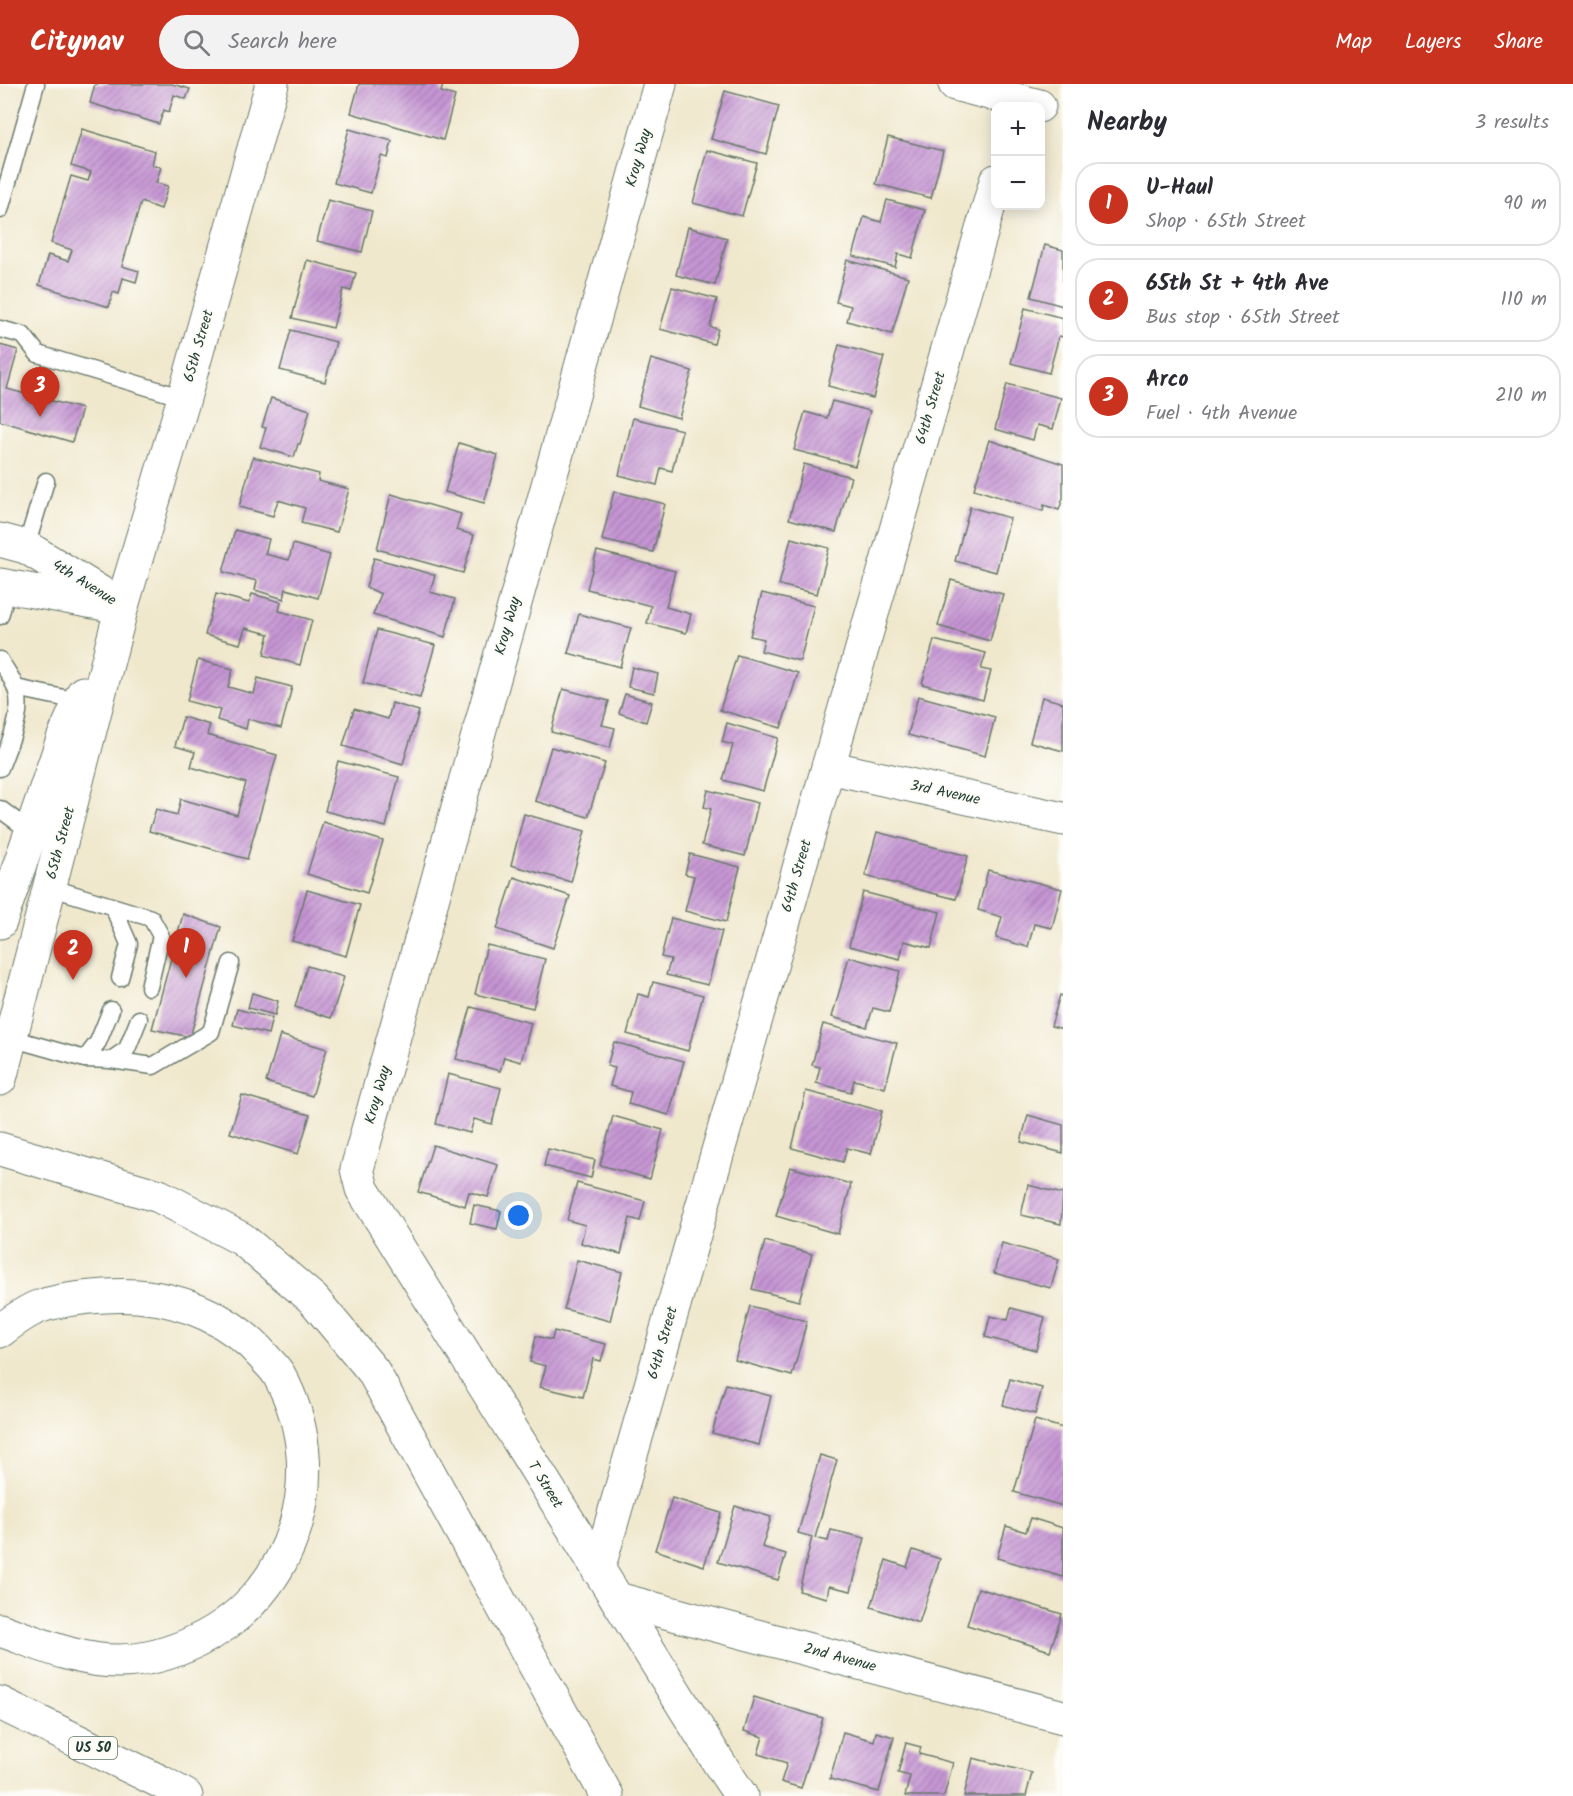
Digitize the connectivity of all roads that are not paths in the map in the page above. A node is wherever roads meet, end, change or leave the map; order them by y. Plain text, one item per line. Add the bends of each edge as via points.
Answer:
1 (36, 84) edge
2 (272, 84) edge
3 (660, 84) edge
4 (956, 84) edge
5 (1019, 102) edge
6 (1045, 109) edge
7 (1063, 113) edge
8 (991, 198) edge
9 (0, 210) edge
10 (0, 329) edge
11 (184, 398) junction
12 (46, 481) dead end
13 (13, 544) edge
14 (3, 596) edge
15 (122, 606) junction
16 (0, 660) edge
17 (16, 688) junction
18 (88, 703) junction
19 (828, 767) junction
20 (0, 768) edge
21 (0, 809) edge
22 (1063, 819) edge
23 (31, 832) junction
24 (49, 887) junction
25 (113, 907) junction
26 (0, 922) edge
27 (231, 963) dead end
28 (120, 978) dead end
29 (149, 987) dead end
30 (111, 1010) dead end
31 (139, 1019) dead end
32 (10, 1038) junction
33 (85, 1059) junction
34 (111, 1060) junction
35 (0, 1079) edge
36 (0, 1149) edge
37 (357, 1169) joint
38 (0, 1331) edge
39 (598, 1570) junction
40 (616, 1599) junction
41 (0, 1630) edge
42 (0, 1703) edge
43 (1063, 1717) edge
44 (186, 1796) edge
45 (607, 1796) edge
46 (741, 1796) edge

1 - 9 lane
2 - 11 main road, 65th Street
3 - 37 main road, Kroy Way
4 - 5 main road
6 - 7 main road
8 - 19 main road, 64th Street
10 - 11 lane via 22,335 38,354
11 - 15 main road, 65th Street
12 - 13 lane
13 - 15 main road, 4th Avenue
14 - 15 main road, 4th Avenue
15 - 18 main road, 65th Street
16 - 17 lane
17 - 18 lane
17 - 20 lane via 17,715
18 - 23 main road, 65th Street via 63,739
18 - 24 main road, 65th Street
19 - 22 main road, 3rd Avenue
19 - 39 main road, 64th Street
21 - 23 lane
23 - 26 main road, 65th Street
24 - 25 lane
24 - 32 main road, 65th Street
25 - 28 lane via 129,944
25 - 29 lane via 151,918 161,936
27 - 34 lane via 211,1032 153,1066
30 - 33 lane via 98,1042
31 - 34 lane via 127,1049
32 - 33 lane
32 - 35 main road, 65th Street
33 - 34 lane
36 - 45 main road via 159,1196 242,1239 313,1299 373,1371
37 - 39 main road, T Street via 362,1189
38 - 41 main road via 39,1307 121,1295 180,1304 216,1318 250,1341 278,1373 295,1412 304,1453 304,1481 288,1549 258,1595 214,1633 176,1651 118,1661 79,1656
39 - 40 main road, T Street
40 - 43 main road, 2nd Avenue
40 - 46 main road, T Street
42 - 44 main road, US 50

